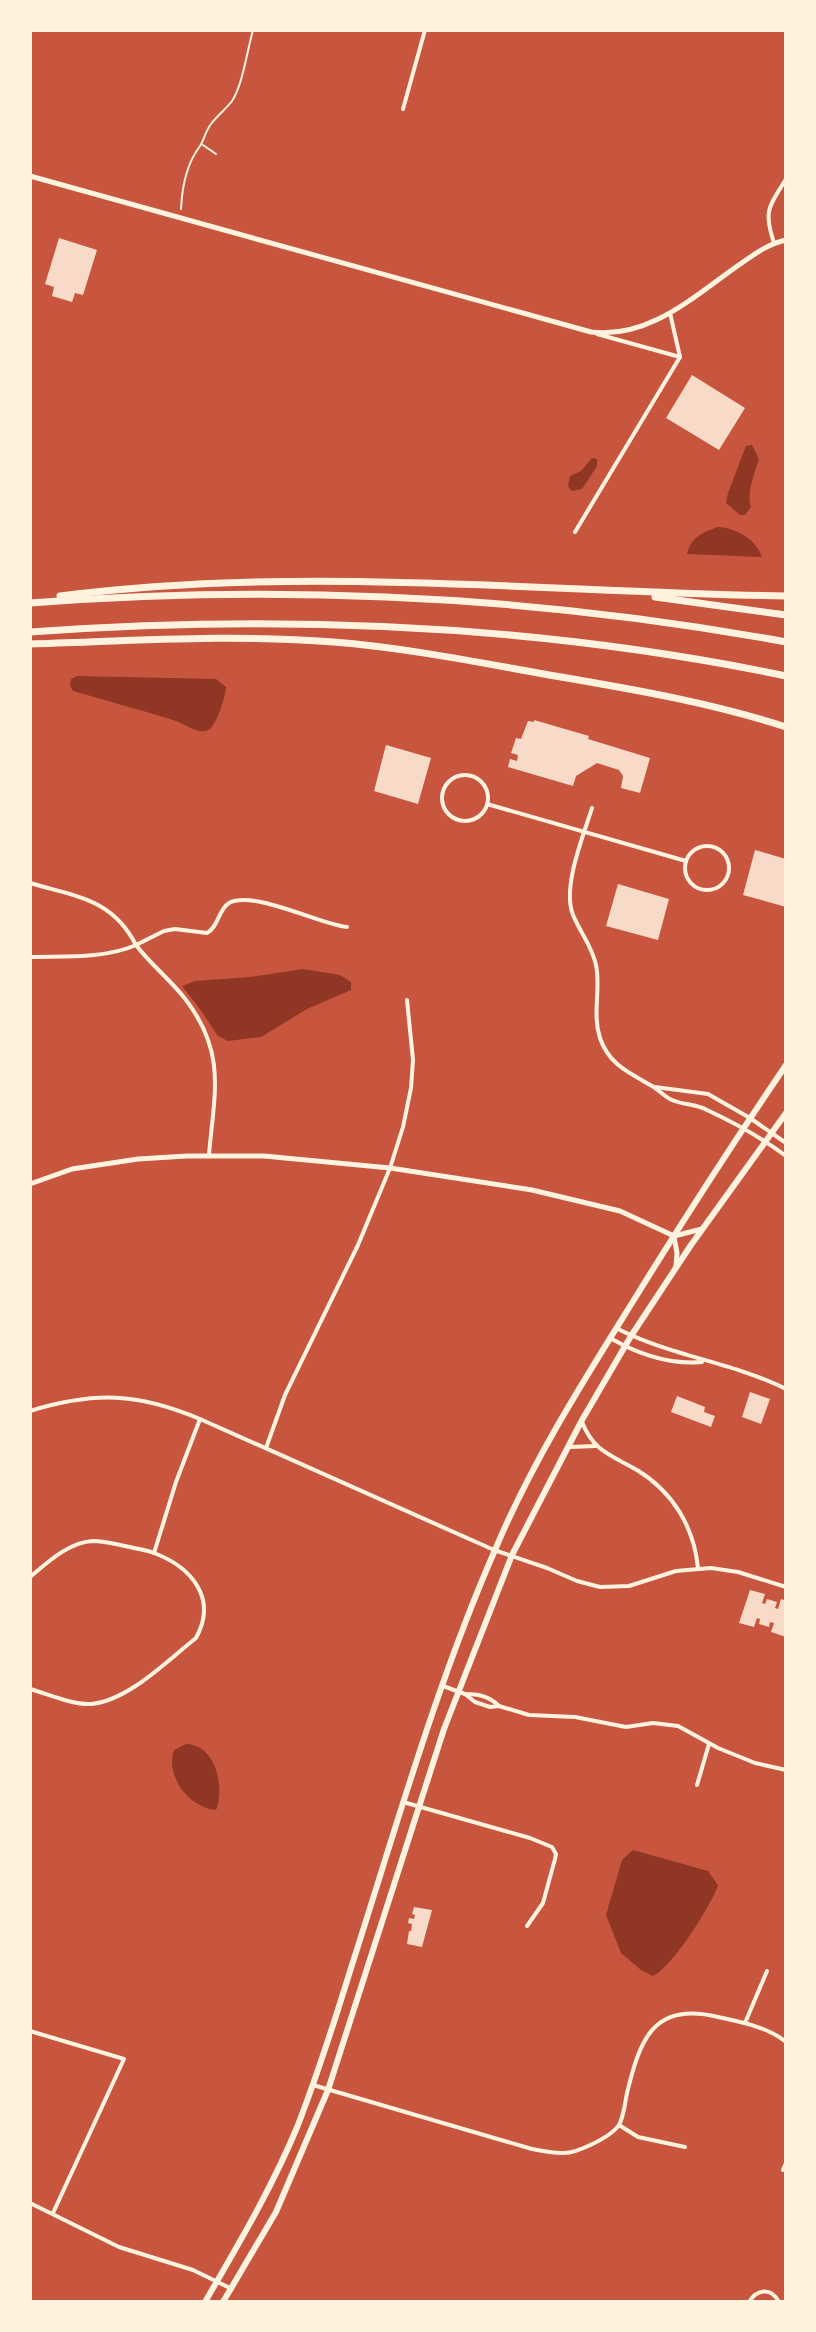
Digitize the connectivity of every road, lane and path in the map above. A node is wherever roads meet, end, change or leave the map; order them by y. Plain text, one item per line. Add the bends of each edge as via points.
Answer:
1 (253, 30) edge
2 (425, 30) edge
3 (403, 109) dead end
4 (202, 145) junction
5 (216, 154) dead end
6 (30, 176) edge
7 (786, 179) edge
8 (178, 218) junction
9 (786, 240) edge
10 (774, 243) junction
11 (670, 313) junction
12 (591, 332) junction
13 (680, 357) junction
14 (575, 532) dead end
15 (597, 590) junction
16 (786, 596) edge
17 (30, 601) edge
18 (786, 615) edge
19 (30, 632) edge
20 (786, 642) edge
21 (30, 644) edge
22 (786, 676) edge
23 (786, 727) edge
24 (487, 804) junction
25 (592, 808) dead end
26 (585, 832) junction
27 (686, 861) junction
28 (30, 883) edge
29 (347, 927) dead end
30 (136, 945) junction
31 (30, 957) edge
32 (407, 1000) dead end
33 (786, 1065) edge
34 (654, 1087) junction
35 (786, 1113) edge
36 (750, 1118) junction
37 (743, 1129) junction
38 (772, 1133) junction
39 (766, 1141) junction
40 (786, 1143) edge
41 (209, 1155) junction
42 (786, 1156) edge
43 (390, 1168) junction
44 (30, 1184) edge
45 (703, 1228) junction
46 (674, 1236) junction
47 (676, 1268) junction
48 (616, 1328) junction
49 (631, 1336) junction
50 (610, 1338) junction
51 (625, 1347) junction
52 (705, 1362) junction
53 (786, 1389) edge
54 (30, 1411) edge
55 (200, 1419) junction
56 (582, 1420) junction
57 (550, 1437) junction
58 (596, 1446) junction
59 (568, 1447) junction
60 (266, 1448) junction
61 (494, 1550) junction
62 (154, 1553) junction
63 (512, 1555) junction
64 (698, 1568) junction
65 (30, 1577) edge
66 (786, 1587) edge
67 (443, 1686) junction
68 (30, 1689) edge
69 (461, 1693) junction
70 (709, 1744) junction
71 (786, 1770) edge
72 (697, 1785) dead end
73 (403, 1802) junction
74 (420, 1808) junction
75 (379, 1880) junction
76 (395, 1884) junction
77 (527, 1926) dead end
78 (767, 1971) dead end
79 (350, 1974) junction
80 (365, 1979) junction
81 (745, 2023) junction
82 (30, 2031) edge
83 (786, 2042) edge
84 (313, 2085) junction
85 (328, 2090) junction
86 (619, 2125) junction
87 (685, 2147) dead end
88 (786, 2163) edge
89 (783, 2170) dead end
90 (30, 2203) edge
91 (53, 2213) junction
92 (217, 2281) junction
93 (232, 2289) junction
94 (205, 2302) edge
95 (223, 2302) edge
96 (749, 2302) edge
97 (779, 2302) edge

1 - 4 path via 231,102 204,133
2 - 3 street
4 - 5 path
4 - 8 path via 194,151
6 - 8 street
7 - 10 street via 768,215
8 - 12 street
9 - 10 street
10 - 11 street
11 - 12 street via 628,331
11 - 13 street
12 - 13 street
13 - 14 street
15 - 16 highway
15 - 17 highway via 238,582
15 - 18 highway
17 - 20 highway via 215,594 434,599 590,613
19 - 22 highway via 205,623 407,627 593,643
21 - 23 highway via 238,639 378,647 684,699
24 - 24 street via 484,786 470,776 456,777 443,791 444,808 460,820 476,818
24 - 26 street
25 - 26 street
26 - 27 street
26 - 34 street via 569,898 596,967 601,1040 617,1065
27 - 27 street via 687,879 697,888 718,888 729,874 725,855 713,847 697,848
28 - 30 street via 105,907
29 - 30 street via 244,901 226,906 207,933 175,929
30 - 31 street via 103,954
30 - 41 street via 185,999 211,1045 215,1069
32 - 43 street via 413,1071
33 - 36 main road
34 - 36 street via 708,1094
34 - 37 street via 669,1099 700,1106
35 - 38 main road
36 - 37 main road
36 - 38 street
37 - 39 street
37 - 46 main road
38 - 39 main road
38 - 40 street
39 - 42 street
39 - 45 main road
41 - 43 street
41 - 44 street via 97,1164
43 - 46 street via 564,1196 620,1211
43 - 60 street via 285,1395
45 - 46 street
45 - 47 main road
46 - 47 street
46 - 48 main road
47 - 49 main road
48 - 49 street
48 - 50 main road
49 - 51 main road
49 - 52 street
50 - 51 street
50 - 57 main road
51 - 52 street via 683,1364
51 - 56 main road
52 - 53 street
54 - 55 street via 93,1398 130,1397
55 - 60 street
55 - 62 street
56 - 58 street
56 - 59 main road
57 - 59 main road
57 - 61 main road
58 - 59 street
58 - 64 street via 650,1478 672,1499 690,1531
59 - 63 main road
60 - 61 street
61 - 63 street
61 - 67 main road
62 - 65 street via 93,1541 72,1546
62 - 68 street via 194,1579 201,1593 205,1606 196,1638 110,1700 81,1703
63 - 64 street via 600,1587 629,1586
63 - 69 main road
64 - 66 street via 725,1569
67 - 69 street
67 - 73 main road
69 - 70 street via 490,1707 529,1715 626,1727 665,1723
69 - 74 main road
70 - 71 street
70 - 72 street
73 - 74 street
73 - 75 main road
74 - 76 main road
74 - 77 street via 552,1847 556,1854 543,1903
75 - 76 main road
75 - 79 main road
76 - 80 main road
78 - 81 street
79 - 80 main road
79 - 84 main road
80 - 85 main road
81 - 83 street
81 - 86 street via 692,2012 662,2022 638,2051
82 - 91 street via 124,2059
84 - 85 street
84 - 92 main road via 278,2169
85 - 86 street via 564,2154 594,2143
85 - 93 main road via 276,2212
86 - 87 street via 638,2137
88 - 89 street
90 - 91 street
91 - 92 street via 119,2247
92 - 93 street
92 - 94 main road
93 - 95 main road
96 - 97 street via 764,2291

